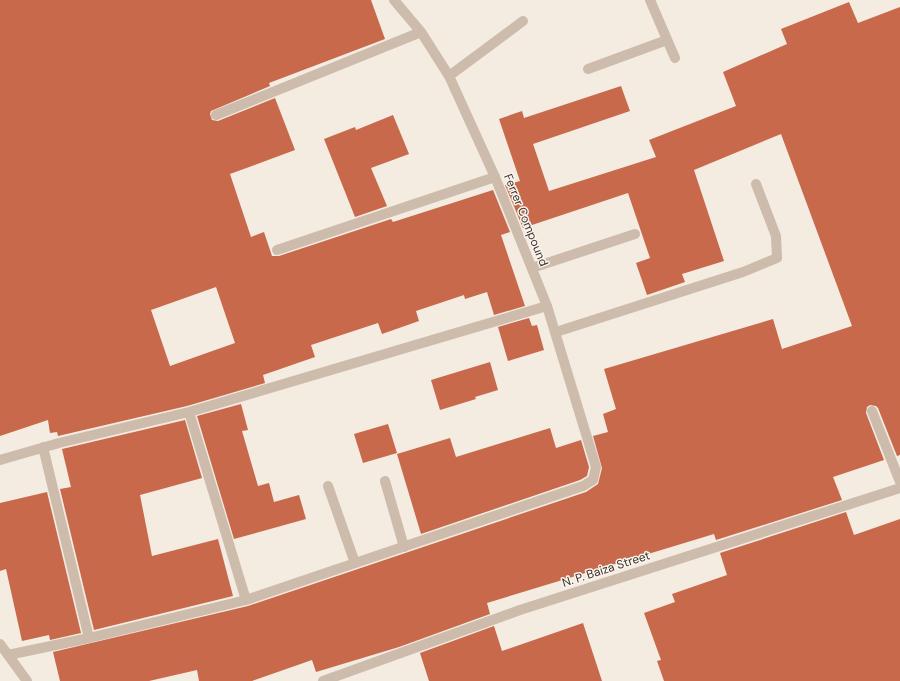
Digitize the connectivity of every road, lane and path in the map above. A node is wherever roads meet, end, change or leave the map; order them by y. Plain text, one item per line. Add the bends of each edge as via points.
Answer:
1 (394, 0) edge
2 (650, 0) edge
3 (523, 21) dead end
4 (421, 32) junction
5 (667, 40) junction
6 (675, 58) dead end
7 (588, 69) dead end
8 (449, 76) junction
9 (216, 115) dead end
10 (495, 177) junction
11 (756, 184) dead end
12 (635, 234) dead end
13 (277, 250) dead end
14 (532, 268) junction
15 (547, 306) junction
16 (556, 332) junction
17 (872, 411) dead end
18 (189, 412) junction
19 (43, 447) junction
20 (0, 460) edge
21 (385, 481) dead end
22 (900, 482) edge
23 (328, 486) dead end
24 (900, 488) edge
25 (404, 547) junction
26 (355, 563) junction
27 (246, 600) junction
28 (89, 638) junction
29 (0, 644) edge
30 (8, 655) junction
31 (27, 681) edge
32 (323, 681) edge

1 - 4 street, Ferrer Compound
2 - 5 street
3 - 8 street
4 - 8 street, Ferrer Compound
4 - 9 street
5 - 6 street
5 - 7 street
8 - 10 street, Ferrer Compound
10 - 13 street
10 - 14 street, Ferrer Compound
11 - 16 street via 776,236 777,258 743,272
12 - 14 street
14 - 15 street, Ferrer Compound
15 - 16 street, Ferrer Compound
15 - 18 street
16 - 25 street, Ferrer Compound via 596,467 593,480 583,486
17 - 22 street
18 - 19 street
18 - 27 street
19 - 20 street
19 - 28 street
21 - 25 street
23 - 26 street
24 - 32 street, N. P. Baiza Street via 520,610
25 - 26 street
26 - 27 street
27 - 28 street
28 - 30 street
29 - 30 street
30 - 31 street

